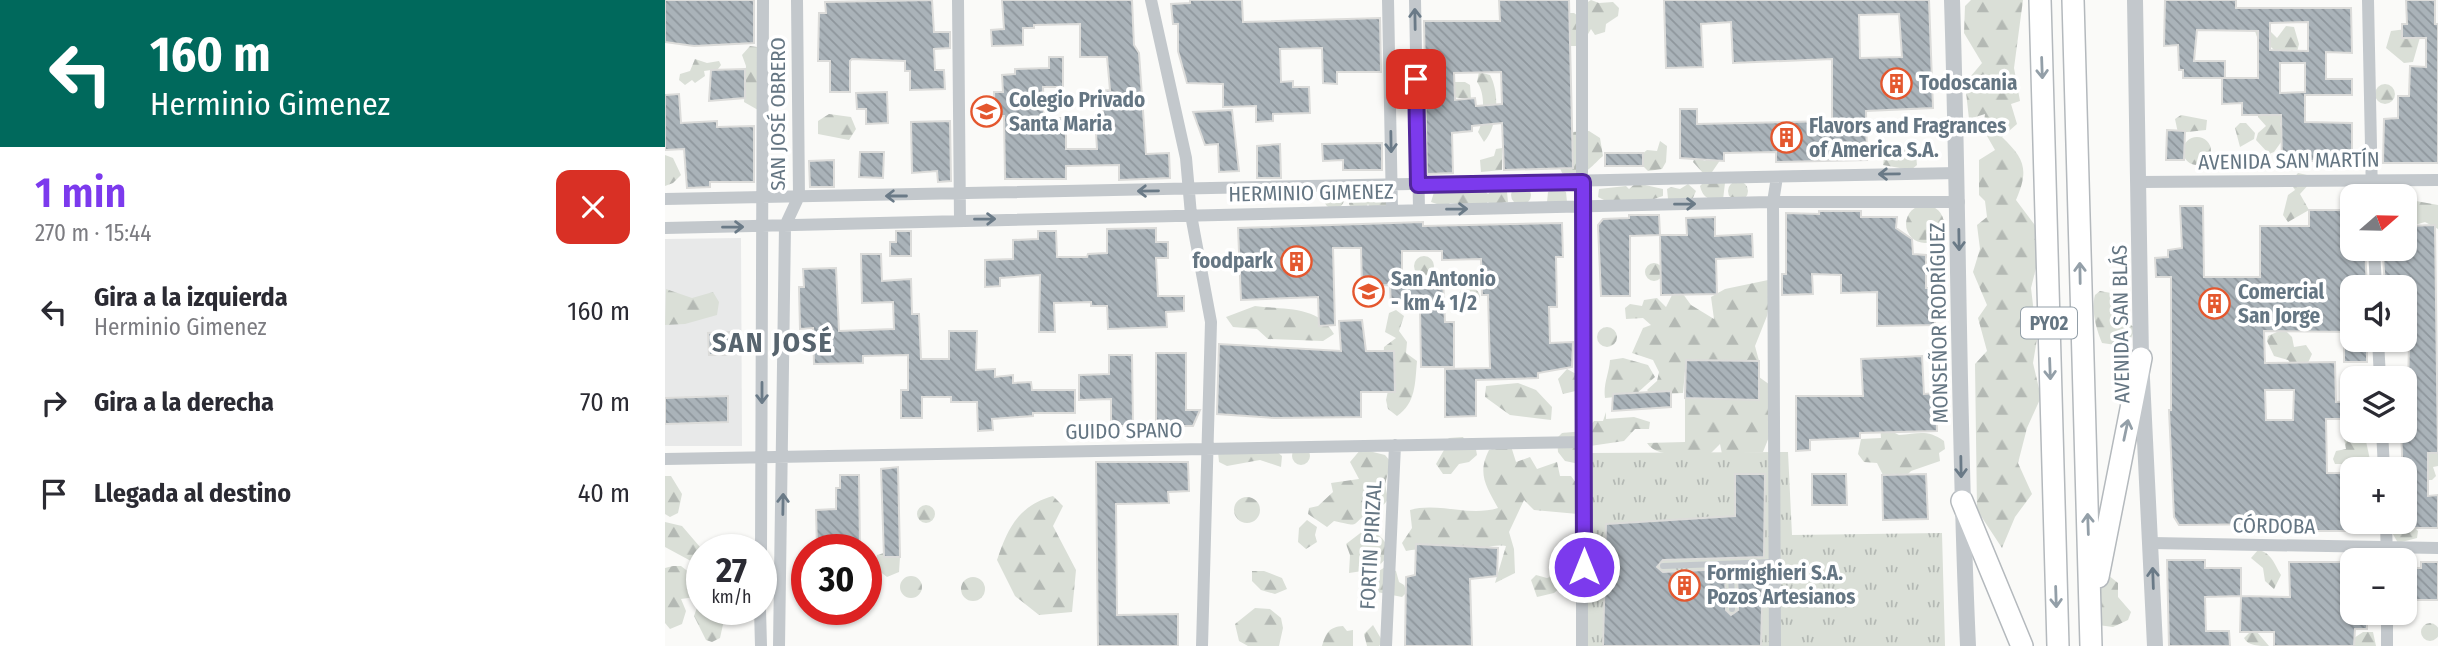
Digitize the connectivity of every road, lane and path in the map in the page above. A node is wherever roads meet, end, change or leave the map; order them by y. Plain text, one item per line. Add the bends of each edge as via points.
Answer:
1 (762, 0) edge
2 (797, 0) edge
3 (958, 0) edge
4 (1151, 0) edge
5 (1388, 0) edge
6 (1415, 0) edge
7 (1582, 0) edge
8 (1952, 0) edge
9 (2040, 0) edge
10 (2073, 0) edge
11 (2135, 0) edge
12 (2368, 0) edge
13 (1958, 173) junction
14 (1777, 177) junction
15 (2371, 179) junction
16 (2438, 180) edge
17 (1583, 182) junction
18 (2140, 182) junction
19 (2371, 184) edge
20 (1418, 185) junction
21 (1392, 186) junction
22 (1191, 190) junction
23 (959, 195) junction
24 (763, 196) junction
25 (799, 196) junction
26 (665, 199) edge
27 (1773, 202) junction
28 (1959, 202) junction
29 (1583, 207) junction
30 (1419, 209) junction
31 (1392, 210) junction
32 (1191, 215) junction
33 (960, 220) junction
34 (785, 226) junction
35 (763, 227) junction
36 (665, 228) edge
37 (2141, 358) junction
38 (1584, 442) junction
39 (1395, 445) junction
40 (1207, 449) junction
41 (762, 458) junction
42 (784, 458) junction
43 (665, 459) edge
44 (1962, 500) junction
45 (761, 534) edge
46 (2152, 543) junction
47 (2438, 548) edge
48 (2417, 550) edge
49 (2340, 552) edge
50 (1774, 562) junction
51 (1731, 564) junction
52 (1663, 566) dead end
53 (1732, 609) dead end
54 (2091, 617) junction
55 (760, 625) edge
56 (2387, 625) edge
57 (761, 646) edge
58 (779, 646) edge
59 (1202, 646) edge
60 (1385, 646) edge
61 (1582, 646) edge
62 (1775, 646) edge
63 (1968, 646) edge
64 (2022, 646) edge
65 (2058, 646) edge
66 (2091, 646) edge
67 (2155, 646) edge
68 (2387, 646) edge

1 - 24 street, SAN JOSÉ OBRERO
2 - 25 street, SAN JOSÉ OBRERO
3 - 23 street
4 - 22 street
5 -> 21 street
20 -> 6 street
7 - 17 street
8 - 13 street, MONSEÑOR RODRÍGUEZ
9 -> 65 highway, PY02
54 -> 10 highway, PY02
11 - 18 street, AVENIDA SAN BLÁS
12 - 15 street
13 -> 14 street, HERMINIO GIMENEZ
13 - 28 street, MONSEÑOR RODRÍGUEZ
14 - 17 street, HERMINIO GIMENEZ
14 - 27 street
15 - 16 street, AVENIDA SAN MARTÍN
15 - 18 street, AVENIDA SAN MARTÍN
15 - 19 street
17 - 20 street, HERMINIO GIMENEZ
17 - 29 street
18 - 37 street, AVENIDA SAN BLÁS
20 - 21 street, HERMINIO GIMENEZ
20 - 30 street
21 - 22 street, HERMINIO GIMENEZ
21 - 31 street
22 -> 23 street, HERMINIO GIMENEZ
22 - 32 street
23 -> 25 street, HERMINIO GIMENEZ
23 - 33 street
24 - 25 street, HERMINIO GIMENEZ
24 - 26 street, HERMINIO GIMENEZ
24 - 35 street, SAN JOSÉ OBRERO
25 - 34 street, SAN JOSÉ OBRERO
27 - 28 street, HERMINIO GIMENEZ
29 -> 27 street, HERMINIO GIMENEZ
27 - 50 street
28 -> 44 street, MONSEÑOR RODRÍGUEZ
30 -> 29 street, HERMINIO GIMENEZ
29 - 38 street
30 - 31 street, HERMINIO GIMENEZ
31 - 32 street, HERMINIO GIMENEZ
33 -> 32 street, HERMINIO GIMENEZ
32 - 40 street via 1211,322
33 - 34 street, HERMINIO GIMENEZ
34 - 35 street, HERMINIO GIMENEZ
34 - 42 street, SAN JOSÉ OBRERO
36 -> 35 street, HERMINIO GIMENEZ
35 -> 41 street, SAN JOSÉ OBRERO
37 - 46 street, AVENIDA SAN BLÁS
54 -> 37 highway
38 - 39 street, GUIDO SPANO
38 - 61 street
39 - 40 street, GUIDO SPANO
39 - 60 street, FORTIN PIRIZAL
40 - 42 street, GUIDO SPANO
40 - 59 street
41 - 42 street, GUIDO SPANO
41 - 43 street, GUIDO SPANO
41 - 45 street, SAN JOSÉ OBRERO
58 -> 42 street, SAN JOSÉ OBRERO
44 - 63 street, MONSEÑOR RODRÍGUEZ
44 - 64 highway
46 - 49 street, CÓRDOBA
67 -> 46 street, AVENIDA SAN BLÁS
47 - 48 street, CÓRDOBA
50 - 51 lane
50 - 62 street
51 - 52 lane
51 - 53 lane
54 - 66 highway, PY02
55 - 57 street
56 - 68 street

